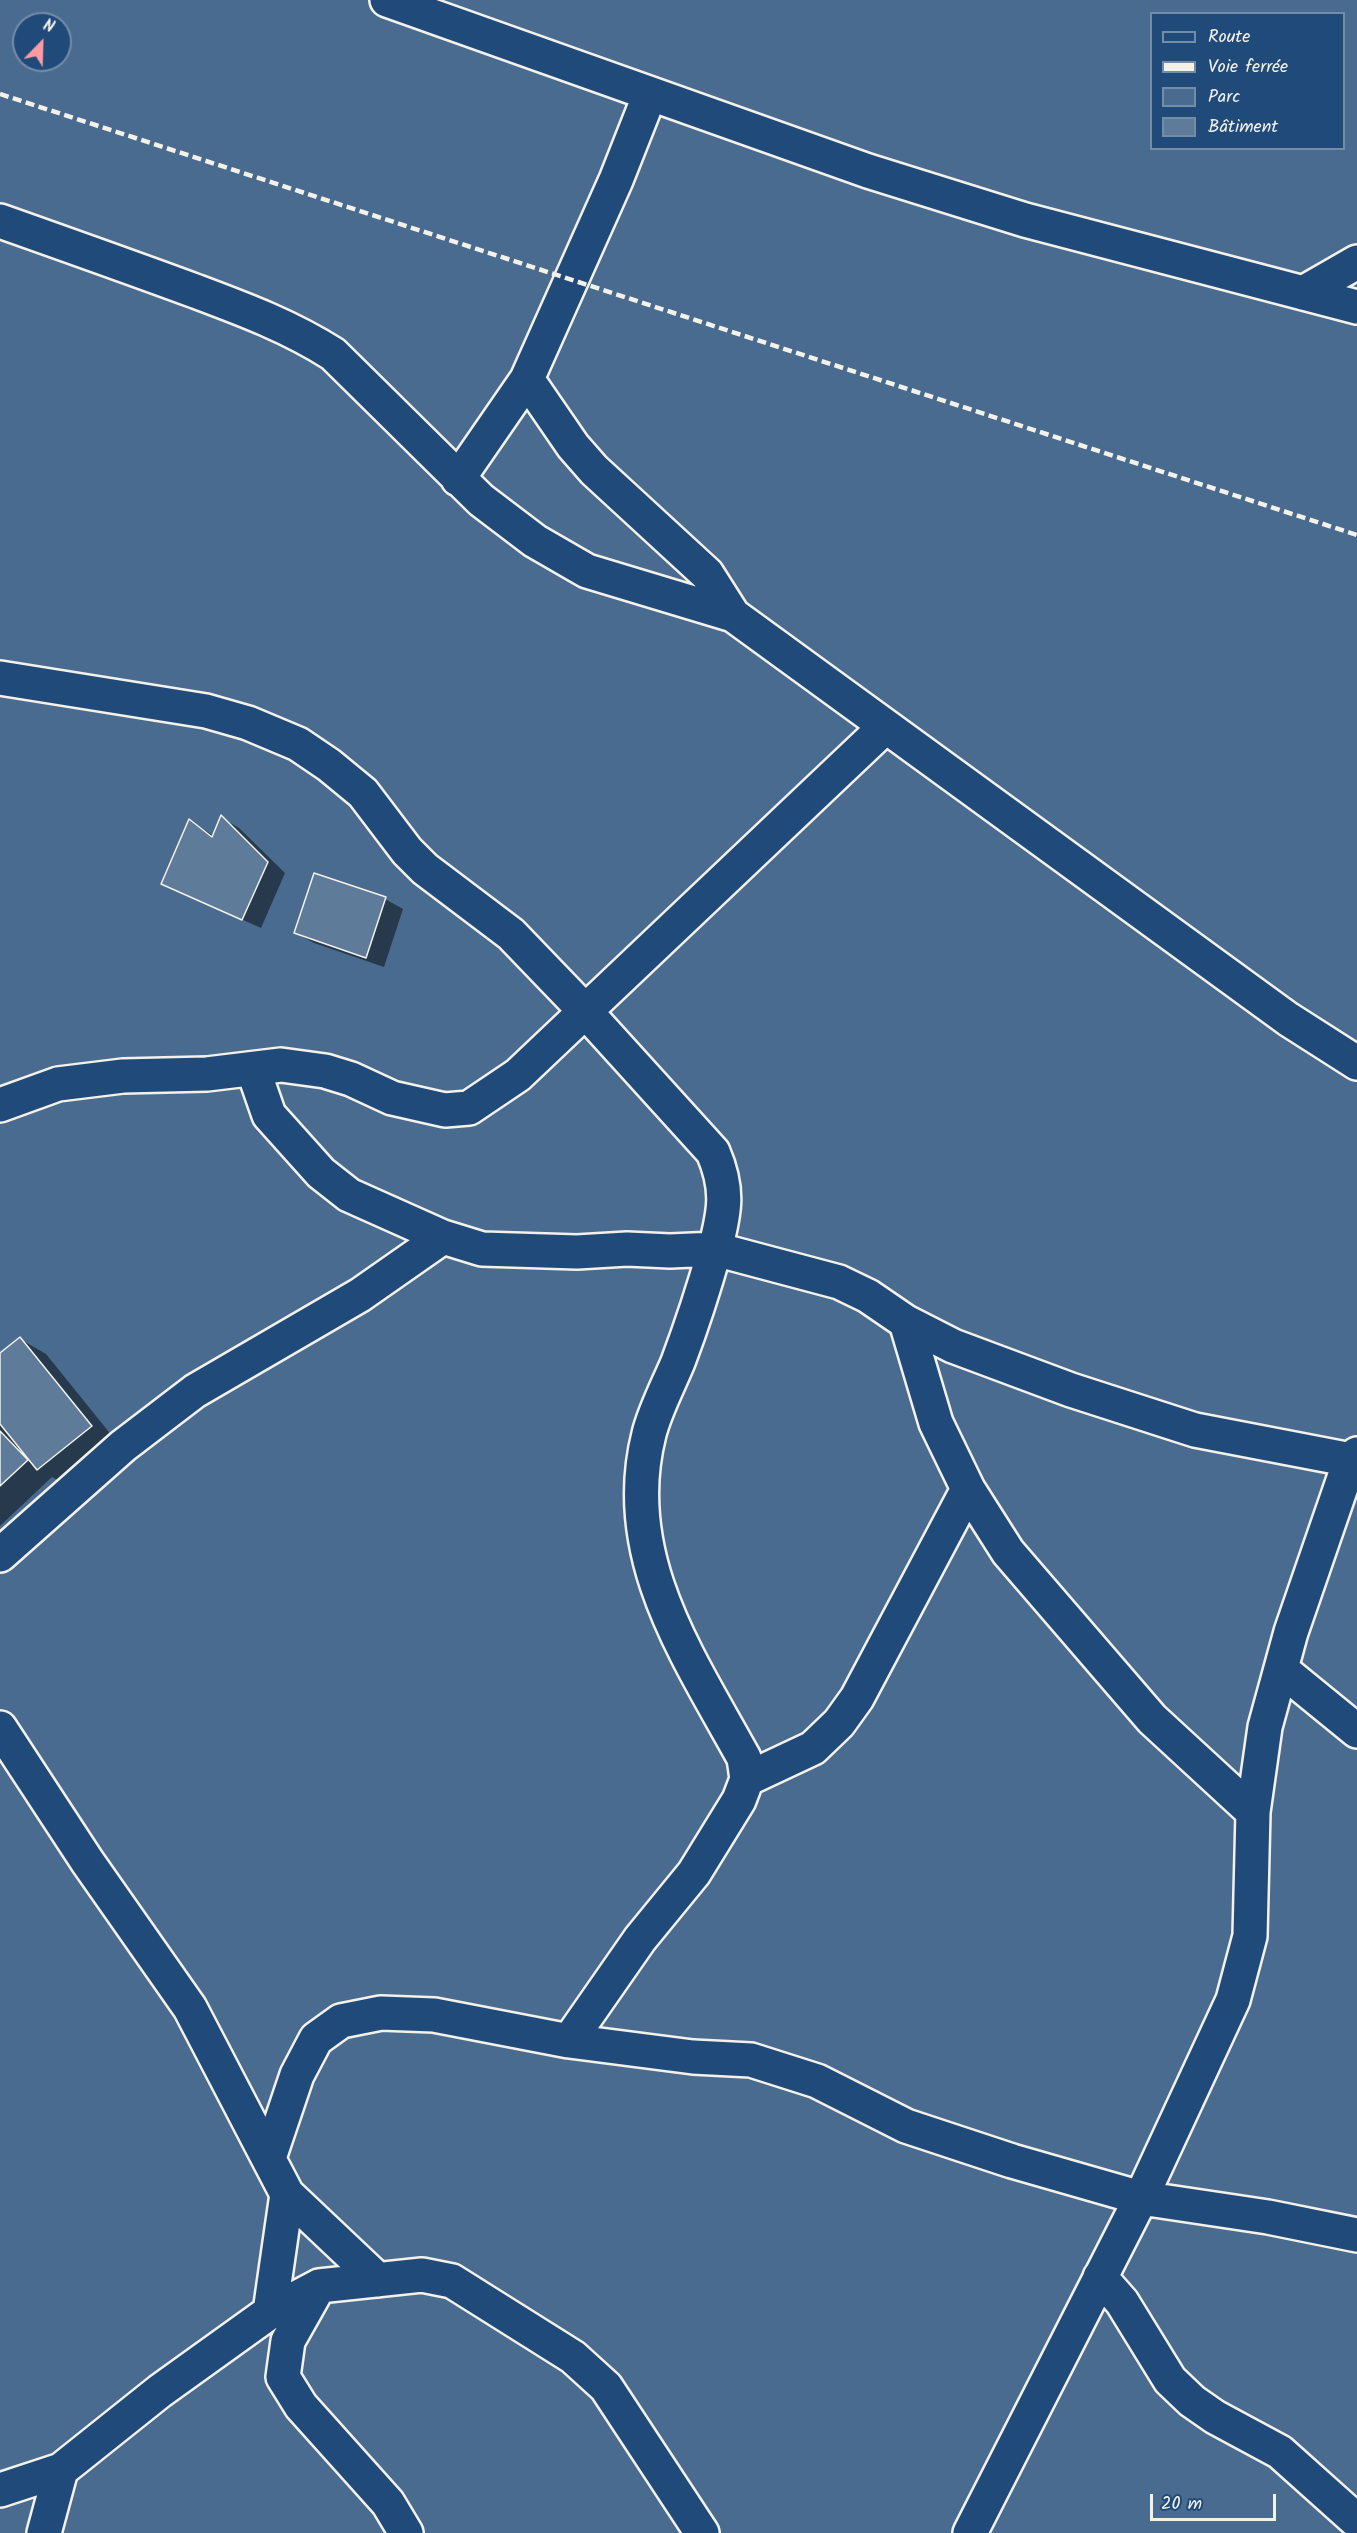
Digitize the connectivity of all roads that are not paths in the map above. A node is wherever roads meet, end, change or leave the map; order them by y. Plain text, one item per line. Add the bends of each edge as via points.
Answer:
1 (387, 0) edge
2 (650, 94) junction
3 (0, 221) edge
4 (1357, 262) edge
5 (1303, 293) junction
6 (1357, 308) edge
7 (527, 379) junction
8 (458, 479) junction
9 (733, 615) junction
10 (0, 678) edge
11 (884, 728) junction
12 (586, 1012) junction
13 (1357, 1063) edge
14 (253, 1069) junction
15 (0, 1105) edge
16 (443, 1237) junction
17 (715, 1249) junction
18 (906, 1322) junction
19 (1355, 1458) edge
20 (968, 1489) junction
21 (0, 1555) edge
22 (1281, 1669) junction
23 (0, 1728) edge
24 (1357, 1731) edge
25 (747, 1779) junction
26 (1253, 1812) junction
27 (569, 2041) junction
28 (269, 2158) junction
29 (287, 2194) junction
30 (1142, 2198) junction
31 (1357, 2235) edge
32 (1100, 2277) junction
33 (378, 2280) junction
34 (319, 2286) junction
35 (270, 2312) junction
36 (61, 2470) junction
37 (0, 2490) edge
38 (1357, 2521) edge
39 (44, 2533) edge
40 (405, 2533) edge
41 (702, 2533) edge
42 (970, 2533) edge

1 - 2 street
2 - 5 street via 868,171 1025,220
2 - 7 street
3 - 8 street via 277,322 307,337 333,354
4 - 5 street
5 - 6 street
7 - 8 street
7 - 9 street via 573,446 707,574
8 - 9 street via 535,541 587,571
9 - 11 street
10 - 12 street via 206,711 298,744 363,794 425,869 511,934
11 - 12 street
11 - 13 street via 1288,1019
12 - 14 street via 518,1075 469,1108 445,1110 392,1098 325,1071 281,1065
12 - 17 street via 713,1152 723,1176 725,1194
14 - 15 street via 58,1084
14 - 16 street via 269,1115 321,1173 349,1195
16 - 17 street via 482,1249
16 - 21 street via 360,1295 195,1391 123,1446
17 - 18 street via 839,1282
17 - 25 street via 696,1317 649,1431 641,1468 644,1545 664,1608 744,1758
18 - 19 street via 1006,1367 1195,1430
18 - 20 street via 936,1423
19 - 22 street
20 - 25 street via 857,1698 839,1723 813,1748
20 - 26 street via 1008,1552 1152,1719
22 - 24 street
22 - 26 street via 1265,1727
23 - 28 street via 190,2008
25 - 27 street via 739,1800 694,1874 639,1939
26 - 30 street via 1250,1936 1233,2000
27 - 28 street via 434,2015 381,2013 341,2021 316,2039 293,2086
27 - 30 street via 751,2060 817,2081 906,2126
28 - 29 street
29 - 33 street
29 - 35 street
30 - 31 street
30 - 32 street
32 - 38 street via 1122,2302 1170,2380 1192,2401 1280,2452
32 - 42 street
33 - 34 street
33 - 41 street via 422,2275 452,2281 573,2356 606,2387
34 - 35 street
34 - 40 street via 288,2342 283,2377 301,2406 388,2503
35 - 36 street via 160,2391
36 - 37 street
36 - 39 street

